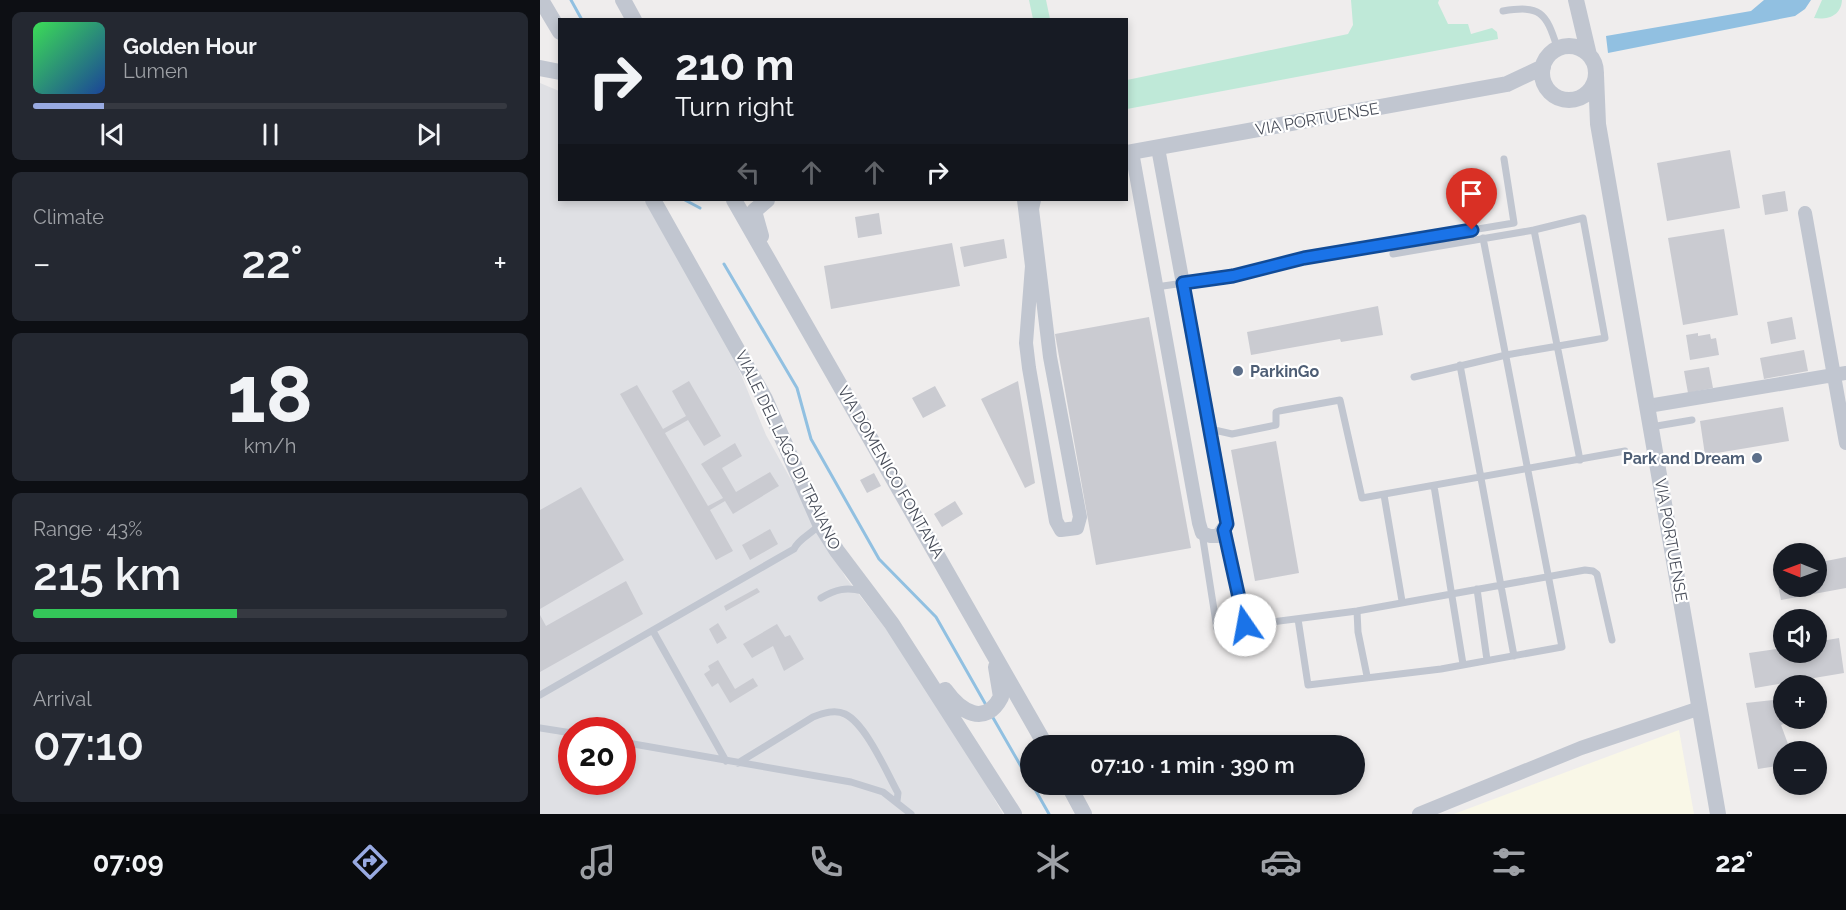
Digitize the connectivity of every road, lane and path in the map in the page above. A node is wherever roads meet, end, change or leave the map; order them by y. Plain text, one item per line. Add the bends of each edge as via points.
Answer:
1 (541, 0) edge
2 (623, 0) edge
3 (1577, 8) edge
4 (1503, 12) dead end
5 (633, 18) edge
6 (558, 29) edge
7 (1562, 46) junction
8 (1589, 54) junction
9 (1543, 67) junction
10 (540, 68) edge
11 (558, 72) edge
12 (1596, 75) junction
13 (1507, 84) junction
14 (1548, 89) junction
15 (1578, 98) junction
16 (1598, 124) junction
17 (1158, 148) junction
18 (1129, 153) edge
19 (1504, 159) dead end
20 (654, 201) edge
21 (735, 201) edge
22 (765, 201) edge
23 (1024, 201) edge
24 (1034, 201) edge
25 (1806, 213) dead end
26 (1534, 230) junction
27 (1484, 238) junction
28 (1393, 254) dead end
29 (770, 259) junction
30 (1183, 283) junction
31 (1156, 287) junction
32 (1557, 348) junction
33 (1506, 355) junction
34 (1460, 365) junction
35 (1840, 374) edge
36 (1414, 376) dead end
37 (1648, 406) junction
38 (1692, 420) dead end
39 (1651, 427) junction
40 (1210, 429) junction
41 (1846, 443) edge
42 (1625, 451) dead end
43 (1580, 460) junction
44 (1529, 468) junction
45 (1482, 477) junction
46 (1434, 486) junction
47 (1384, 495) junction
48 (820, 524) junction
49 (1224, 530) junction
50 (1202, 533) junction
51 (1550, 577) junction
52 (1501, 585) junction
53 (1478, 589) junction
54 (868, 592) junction
55 (1450, 592) junction
56 (821, 598) dead end
57 (1402, 601) junction
58 (1357, 611) junction
59 (1298, 619) junction
60 (977, 623) junction
61 (892, 624) junction
62 (1245, 625) junction
63 (653, 631) junction
64 (1612, 640) dead end
65 (1514, 656) junction
66 (1486, 660) junction
67 (1463, 664) junction
68 (1366, 676) junction
69 (540, 695) edge
70 (1700, 708) junction
71 (540, 728) edge
72 (558, 731) edge
73 (1040, 735) edge
74 (636, 745) edge
75 (726, 761) junction
76 (738, 763) junction
77 (1074, 795) edge
78 (897, 801) junction
79 (911, 814) edge
80 (1014, 814) edge
81 (1084, 814) edge
82 (1419, 814) edge
83 (1718, 814) edge

1 - 6 street
2 - 5 street
3 - 7 street
3 - 8 street
4 - 7 lane via 1536,10
7 - 8 street via 1583,49
7 - 9 street via 1549,54
8 - 12 street
9 - 13 street, VIA PORTUENSE
9 - 14 street
10 - 11 street
12 - 15 street via 1590,90
12 - 16 street, VIA PORTUENSE
13 - 14 street, VIA PORTUENSE
13 - 17 street, VIA PORTUENSE
14 - 15 street via 1561,99
15 - 16 street, VIA PORTUENSE via 1590,107
16 - 37 street, VIA PORTUENSE
17 - 18 street, VIA PORTUENSE
17 - 30 street
18 - 31 street
19 - 30 lane via 1514,223 1304,258 1233,276
20 - 48 street, VIALE DEL LAGO DI TRAIANO via 765,399
21 - 29 street, VIA DOMENICO FONTANA
22 - 29 street via 754,211
23 - 24 street via 1032,266 1026,343 1029,368 1056,521 1060,530 1069,531 1077,528 1080,517 1046,330
25 - 35 street
26 - 27 lane
26 - 32 lane
26 - 32 lane via 1583,218 1605,338
27 - 28 lane
27 - 33 lane
29 - 60 street, VIA DOMENICO FONTANA
30 - 31 lane
30 - 40 street
31 - 50 street
32 - 33 lane
32 - 43 lane
33 - 34 lane
33 - 44 lane
34 - 36 lane
34 - 45 lane
35 - 37 street
35 - 41 street
37 - 39 street, VIA PORTUENSE
38 - 39 lane
39 - 70 street, VIA PORTUENSE
40 - 47 lane via 1232,434 1276,425 1276,412 1341,400 1362,498
40 - 49 street via 1227,524
42 - 43 lane
43 - 44 lane
44 - 45 lane
44 - 51 lane
45 - 46 lane
45 - 52 lane
46 - 47 lane
46 - 55 lane
47 - 57 lane
48 - 54 street, VIALE DEL LAGO DI TRAIANO
48 - 63 lane via 794,549
49 - 50 street via 1218,536
49 - 62 lane
50 - 62 lane via 1217,629
51 - 52 lane
51 - 64 lane via 1593,571 1601,586
51 - 65 lane via 1562,647
52 - 53 lane
52 - 65 lane
53 - 55 lane
53 - 66 lane
54 - 56 lane via 849,588
54 - 61 street, VIALE DEL LAGO DI TRAIANO
55 - 57 lane
55 - 67 lane
57 - 58 lane
58 - 59 lane
58 - 68 lane
59 - 62 lane
59 - 68 lane via 1308,685
60 - 61 street via 999,673 1001,697 987,711 968,712 956,704
60 - 73 street, VIA DOMENICO FONTANA
61 - 80 street, VIALE DEL LAGO DI TRAIANO
63 - 69 lane
63 - 75 lane
65 - 66 lane
66 - 67 lane
67 - 68 lane
70 - 82 street via 1581,748
70 - 83 street, VIA PORTUENSE
71 - 72 lane
74 - 75 lane
75 - 76 lane
76 - 78 lane via 851,782
76 - 78 lane via 813,717 843,712 864,733 898,793
77 - 81 street
78 - 79 lane

